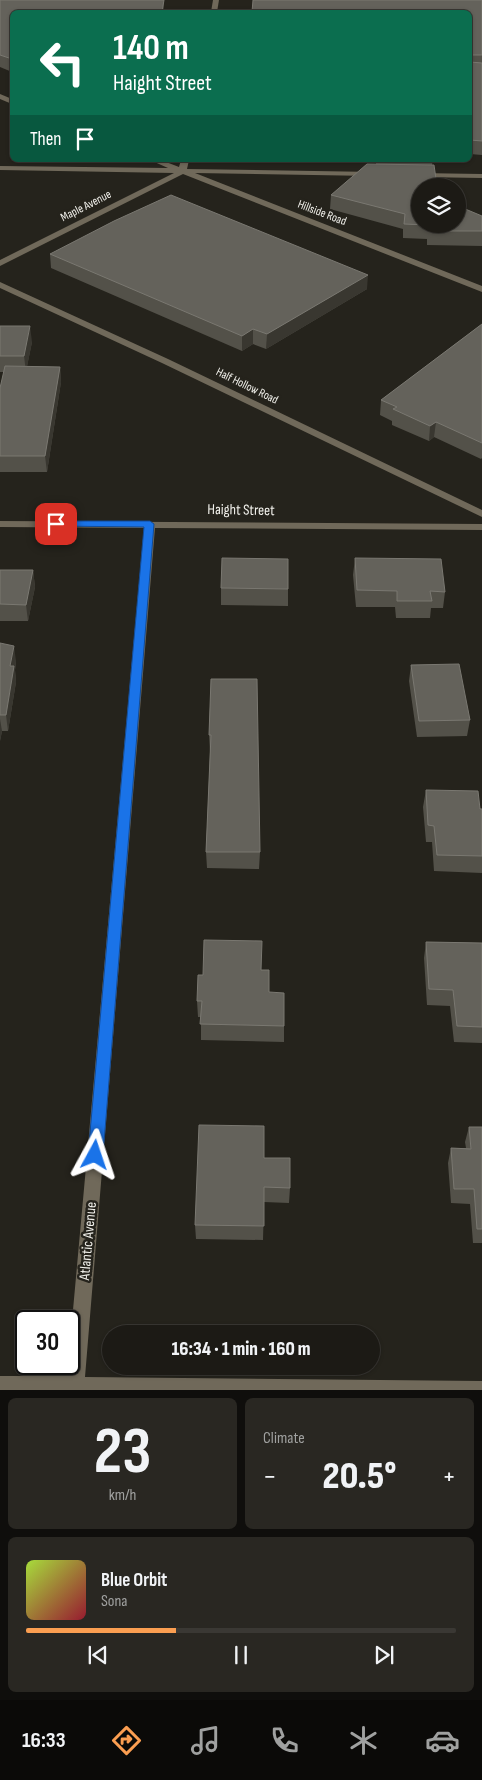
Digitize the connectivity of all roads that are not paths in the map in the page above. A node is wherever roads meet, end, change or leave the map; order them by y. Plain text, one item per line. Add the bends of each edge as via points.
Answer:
1 (58, 162) edge
2 (159, 162) edge
3 (184, 162) edge
4 (0, 168) edge
5 (49, 168) junction
6 (182, 172) junction
7 (385, 175) edge
8 (414, 175) edge
9 (482, 176) edge
10 (0, 263) edge
11 (0, 284) edge
12 (482, 289) edge
13 (482, 514) edge
14 (0, 524) edge
15 (150, 524) junction
16 (482, 527) edge
17 (0, 1385) edge
18 (76, 1387) edge
19 (482, 1390) edge

1 - 5 street
2 - 6 street, Hillside Road
3 - 6 street
4 - 5 street
5 - 6 street
6 - 7 street
6 - 10 street, Maple Avenue
6 - 12 street, Hillside Road
8 - 9 street
11 - 13 street, Half Hollow Road
14 - 15 street, Haight Street
15 - 16 street, Haight Street
15 - 18 street, Atlantic Avenue
17 - 18 street
18 - 19 street

